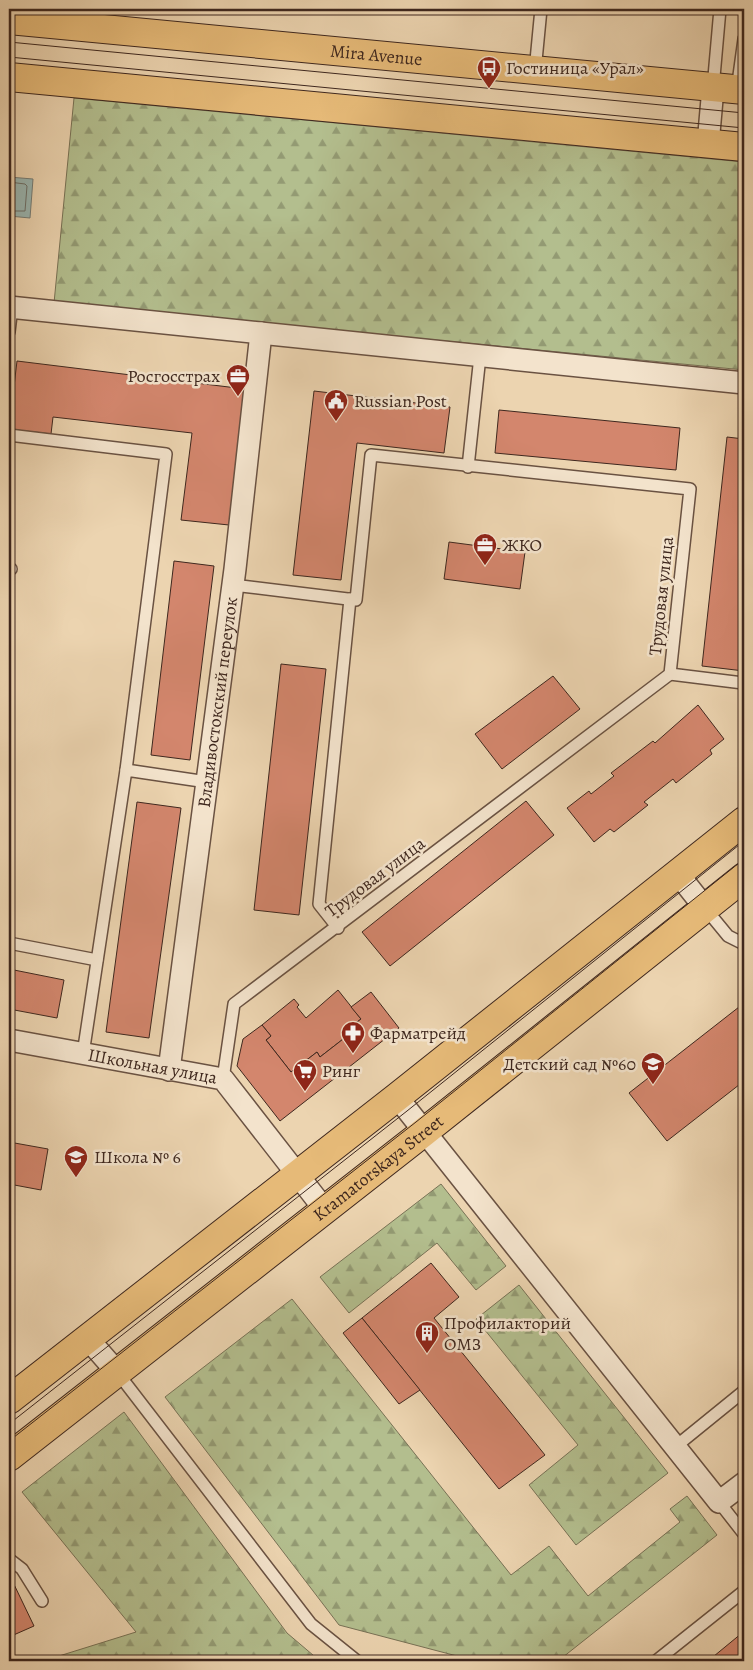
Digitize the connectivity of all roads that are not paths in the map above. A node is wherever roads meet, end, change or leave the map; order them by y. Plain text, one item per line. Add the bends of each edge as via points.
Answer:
1 (541, 9) edge
2 (720, 9) edge
3 (9, 20) edge
4 (744, 39) edge
5 (535, 71) junction
6 (9, 77) edge
7 (732, 89) edge
8 (708, 144) junction
9 (744, 147) edge
10 (10, 307) edge
11 (9, 332) edge
12 (261, 333) junction
13 (480, 356) junction
14 (744, 383) edge
15 (9, 435) edge
16 (468, 467) junction
17 (233, 585) junction
18 (350, 599) junction
19 (670, 674) junction
20 (744, 685) edge
21 (126, 770) junction
22 (207, 782) junction
23 (744, 821) edge
24 (678, 874) junction
25 (744, 877) edge
26 (705, 908) junction
27 (338, 928) junction
28 (9, 943) edge
29 (744, 944) edge
30 (97, 960) junction
31 (9, 1040) edge
32 (83, 1054) junction
33 (169, 1070) junction
34 (223, 1079) junction
35 (397, 1097) junction
36 (424, 1132) junction
37 (298, 1175) junction
38 (325, 1210) junction
39 (88, 1339) junction
40 (117, 1372) junction
41 (744, 1391) edge
42 (9, 1400) edge
43 (675, 1447) junction
44 (9, 1457) edge
45 (744, 1483) edge
46 (719, 1502) junction
47 (744, 1534) edge
48 (9, 1560) edge
49 (744, 1591) edge
50 (42, 1601) dead end
51 (357, 1661) edge
52 (656, 1661) edge

1 - 5 lane
2 - 7 lane
3 - 5 main road, Mira Avenue
4 - 7 lane
5 - 7 main road, Mira Avenue
6 - 8 main road
7 - 8 street
8 - 9 main road
10 - 11 lane
10 - 12 street
12 - 13 street
12 - 17 street, Владивостокский переулок
13 - 14 street
13 - 16 lane
15 - 21 lane via 166,454
16 - 18 lane, Трудовая улица via 371,456 356,600
16 - 19 lane, Трудовая улица via 690,489
17 - 18 lane
17 - 22 street, Владивостокский переулок
18 - 27 lane via 319,904
19 - 20 lane
19 - 27 lane, Трудовая улица
21 - 22 lane
21 - 30 lane
22 - 33 street, Владивостокский переулок
23 - 24 main road
24 - 26 street
24 - 35 main road
25 - 26 main road, Kramatorskaya Street
26 - 29 lane via 728,936
26 - 36 main road, Kramatorskaya Street
27 - 34 lane, Трудовая улица via 234,1004
28 - 30 lane
30 - 32 lane
31 - 32 street, Школьная улица
32 - 33 street, Школьная улица
33 - 34 street, Школьная улица
34 - 37 street, Школьная улица
35 - 36 street
35 - 37 main road
36 - 38 main road, Kramatorskaya Street
36 - 43 street
37 - 38 street, Школьная улица
37 - 39 main road
38 - 40 main road, Kramatorskaya Street
39 - 40 street
39 - 42 main road
40 - 44 main road, Kramatorskaya Street
40 - 51 lane via 311,1624
41 - 43 lane
43 - 46 street
45 - 46 street
46 - 47 lane
48 - 50 lane via 22,1569
49 - 52 lane

